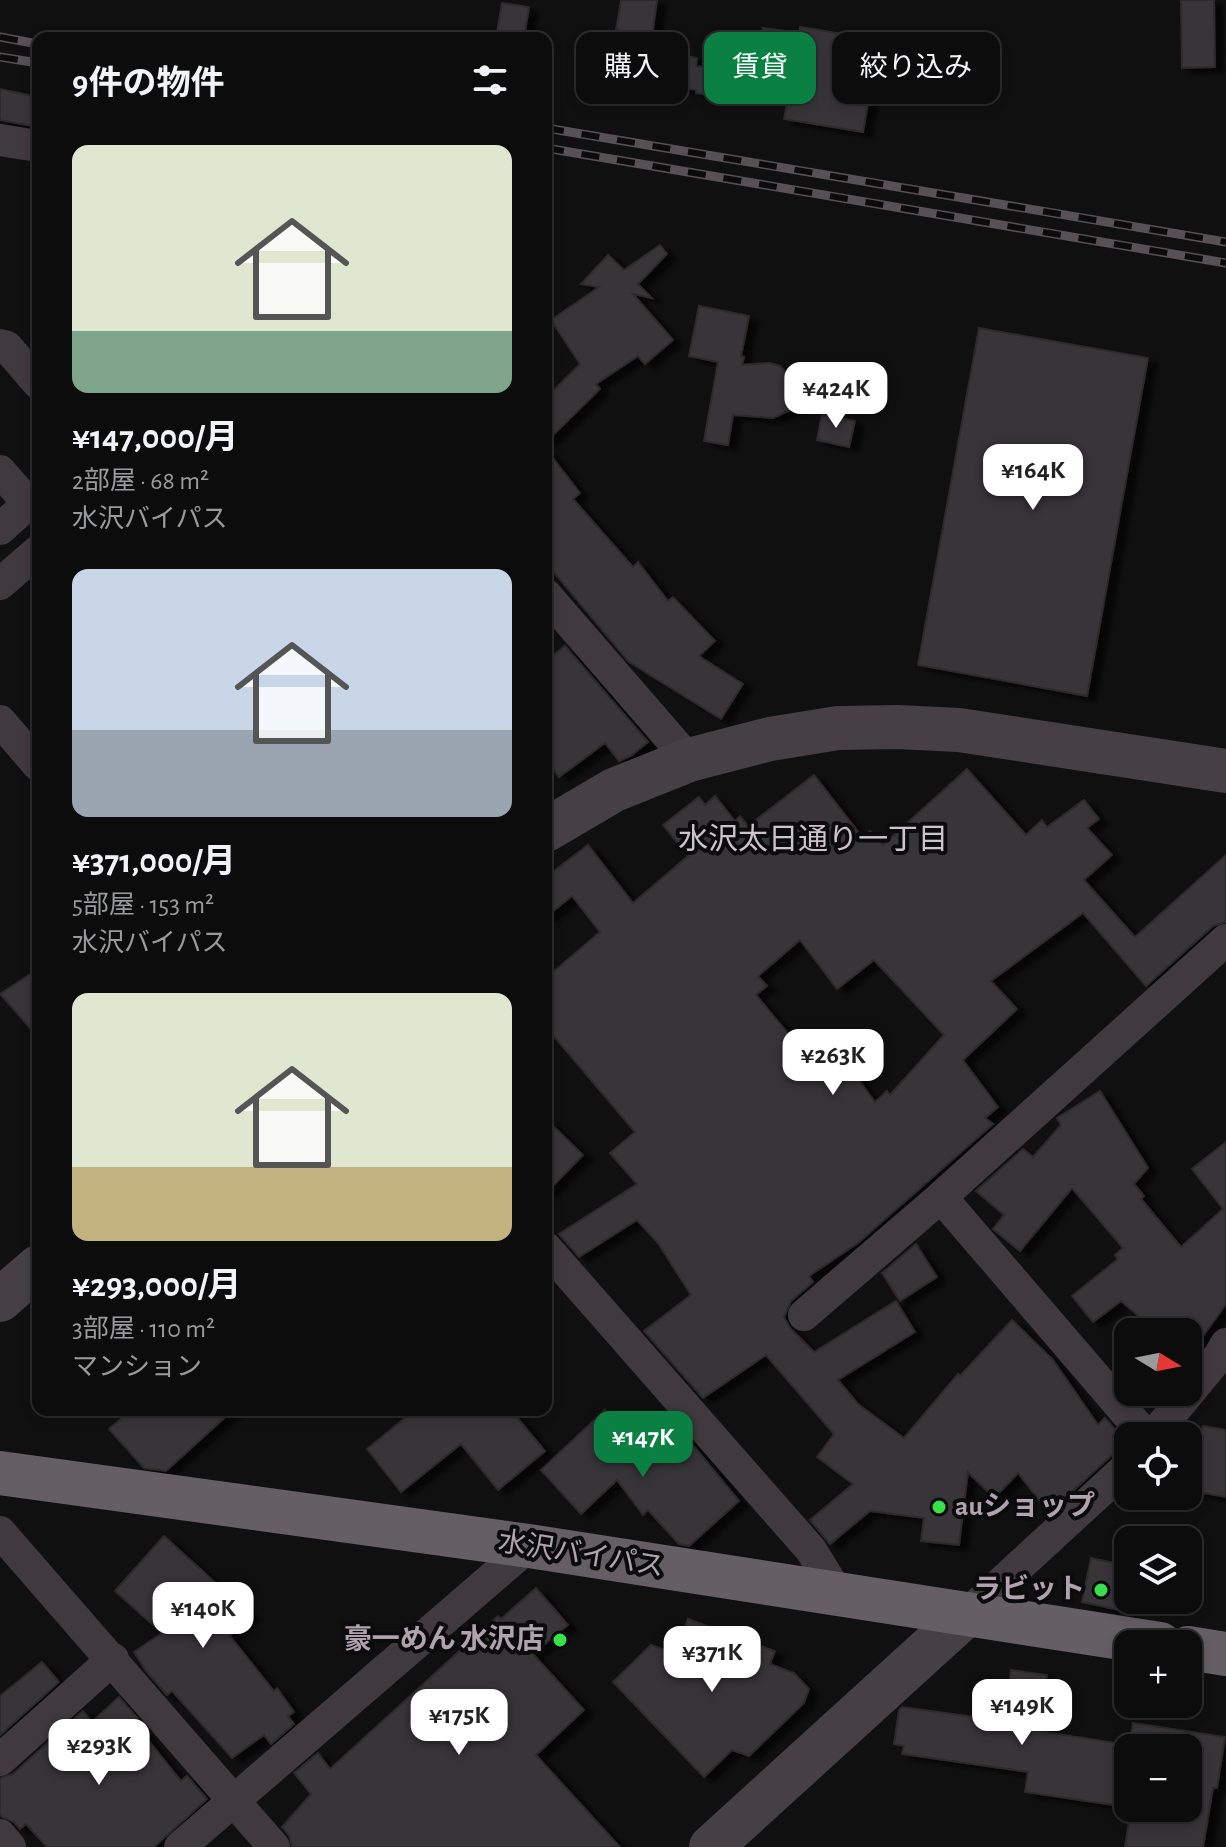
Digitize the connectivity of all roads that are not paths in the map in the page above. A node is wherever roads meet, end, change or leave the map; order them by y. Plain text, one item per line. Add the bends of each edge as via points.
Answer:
1 (0, 140) edge
2 (32, 145) edge
3 (0, 345) edge
4 (32, 376) edge
5 (0, 471) edge
6 (32, 498) edge
7 (32, 500) edge
8 (0, 529) edge
9 (32, 556) edge
10 (0, 584) edge
11 (552, 602) edge
12 (0, 721) edge
13 (32, 758) edge
14 (689, 760) junction
15 (1226, 771) edge
16 (552, 826) edge
17 (1226, 940) edge
18 (941, 1197) junction
19 (552, 1255) edge
20 (32, 1272) edge
21 (0, 1300) edge
22 (804, 1315) dead end
23 (1226, 1344) edge
24 (1134, 1422) edge
25 (1165, 1422) edge
26 (0, 1473) edge
27 (1114, 1479) edge
28 (0, 1532) edge
29 (529, 1546) junction
30 (838, 1594) junction
31 (967, 1614) junction
32 (1114, 1637) edge
33 (1202, 1650) edge
34 (1226, 1654) edge
35 (113, 1659) junction
36 (0, 1760) edge
37 (234, 1800) junction
38 (0, 1835) edge
39 (10, 1847) edge
40 (180, 1847) edge
41 (274, 1847) edge
42 (711, 1847) edge

1 - 2 street
3 - 4 street
5 - 6 street
7 - 8 street
9 - 10 street
11 - 14 street
12 - 13 street
14 - 15 street via 838,728 897,727 959,730
14 - 16 street via 614,790
17 - 18 street
18 - 22 street
18 - 24 street
19 - 30 street via 811,1550
20 - 21 street
23 - 25 street
26 - 29 highway, 水沢バイパス
27 - 31 street
28 - 35 street
29 - 30 highway, 水沢バイパス
29 - 37 street
30 - 31 highway, 水沢バイパス
31 - 32 highway, 水沢バイパス
31 - 42 street
33 - 34 highway
35 - 36 street
35 - 37 street
37 - 40 street
37 - 41 street
38 - 39 street

